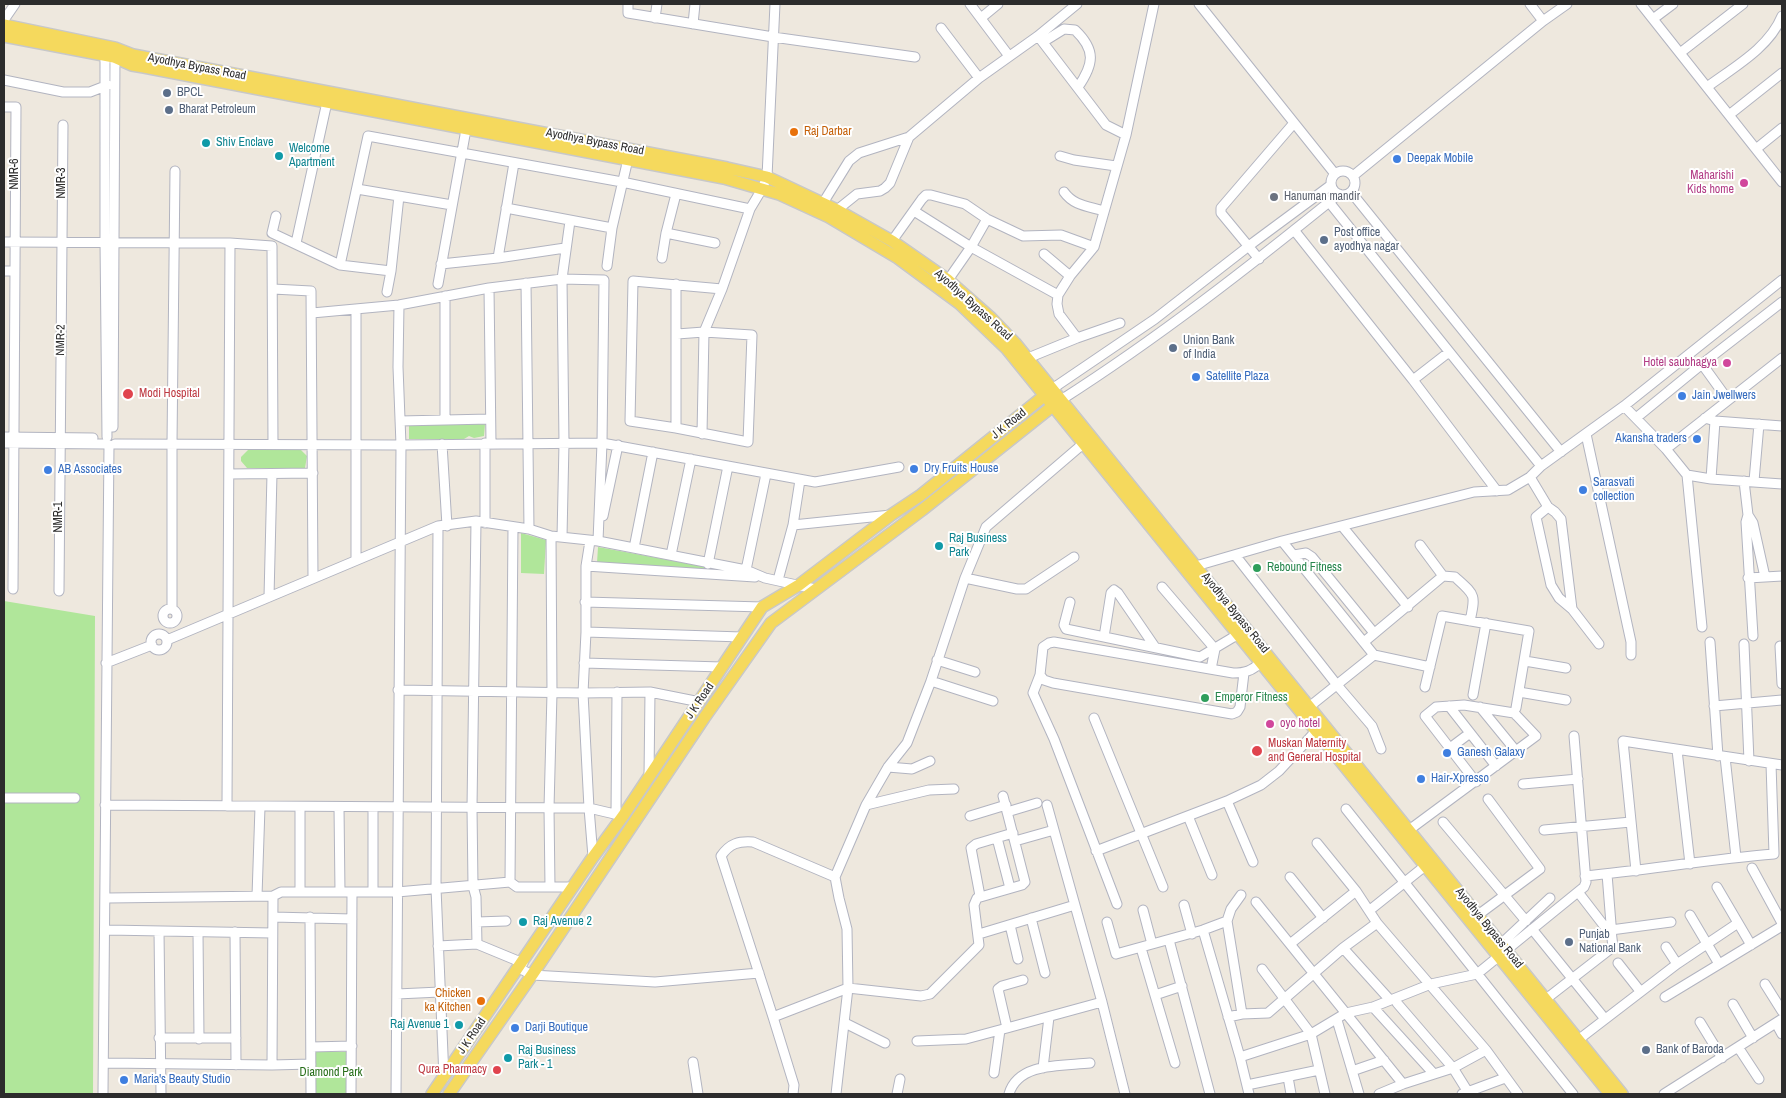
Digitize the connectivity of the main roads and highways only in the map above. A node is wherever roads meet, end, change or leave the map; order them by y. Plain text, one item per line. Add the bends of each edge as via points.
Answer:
1 (4, 25) edge
2 (4, 36) edge
3 (110, 51) junction
4 (467, 124) junction
5 (1049, 392) junction
6 (1057, 403) junction
7 (830, 562) junction
8 (1190, 567) junction
9 (839, 572) junction
10 (619, 818) junction
11 (627, 832) junction
12 (1429, 863) junction
13 (1502, 950) junction
14 (432, 1094) edge
15 (449, 1094) edge
16 (1610, 1094) edge
17 (1622, 1094) edge

1 - 3 main road, Ayodhya Bypass Road
2 - 3 main road, Ayodhya Bypass Road
3 - 4 main road, Ayodhya Bypass Road
3 - 4 main road, Ayodhya Bypass Road via 132,65 327,102
4 - 5 main road, Ayodhya Bypass Road via 724,178 779,194 829,217 898,258 959,303
4 - 5 main road, Ayodhya Bypass Road via 767,177 892,240 948,280 992,318 1028,358
5 - 6 main road, Ayodhya Bypass Road
5 - 7 main road, J K Road via 921,495
6 - 8 main road, Ayodhya Bypass Road
6 - 8 main road, Ayodhya Bypass Road via 1084,444
6 - 9 main road, J K Road
7 - 9 main road
7 - 10 main road, J K Road via 762,607
8 - 12 main road, Ayodhya Bypass Road via 1238,634 1316,731
8 - 12 main road, Ayodhya Bypass Road via 1310,707 1409,830
9 - 11 main road, J K Road via 771,623
10 - 11 main road
10 - 14 main road, J K Road
11 - 15 main road, J K Road
12 - 13 main road, Ayodhya Bypass Road
12 - 13 main road, Ayodhya Bypass Road via 1478,915
13 - 16 main road, Ayodhya Bypass Road
13 - 17 main road, Ayodhya Bypass Road

